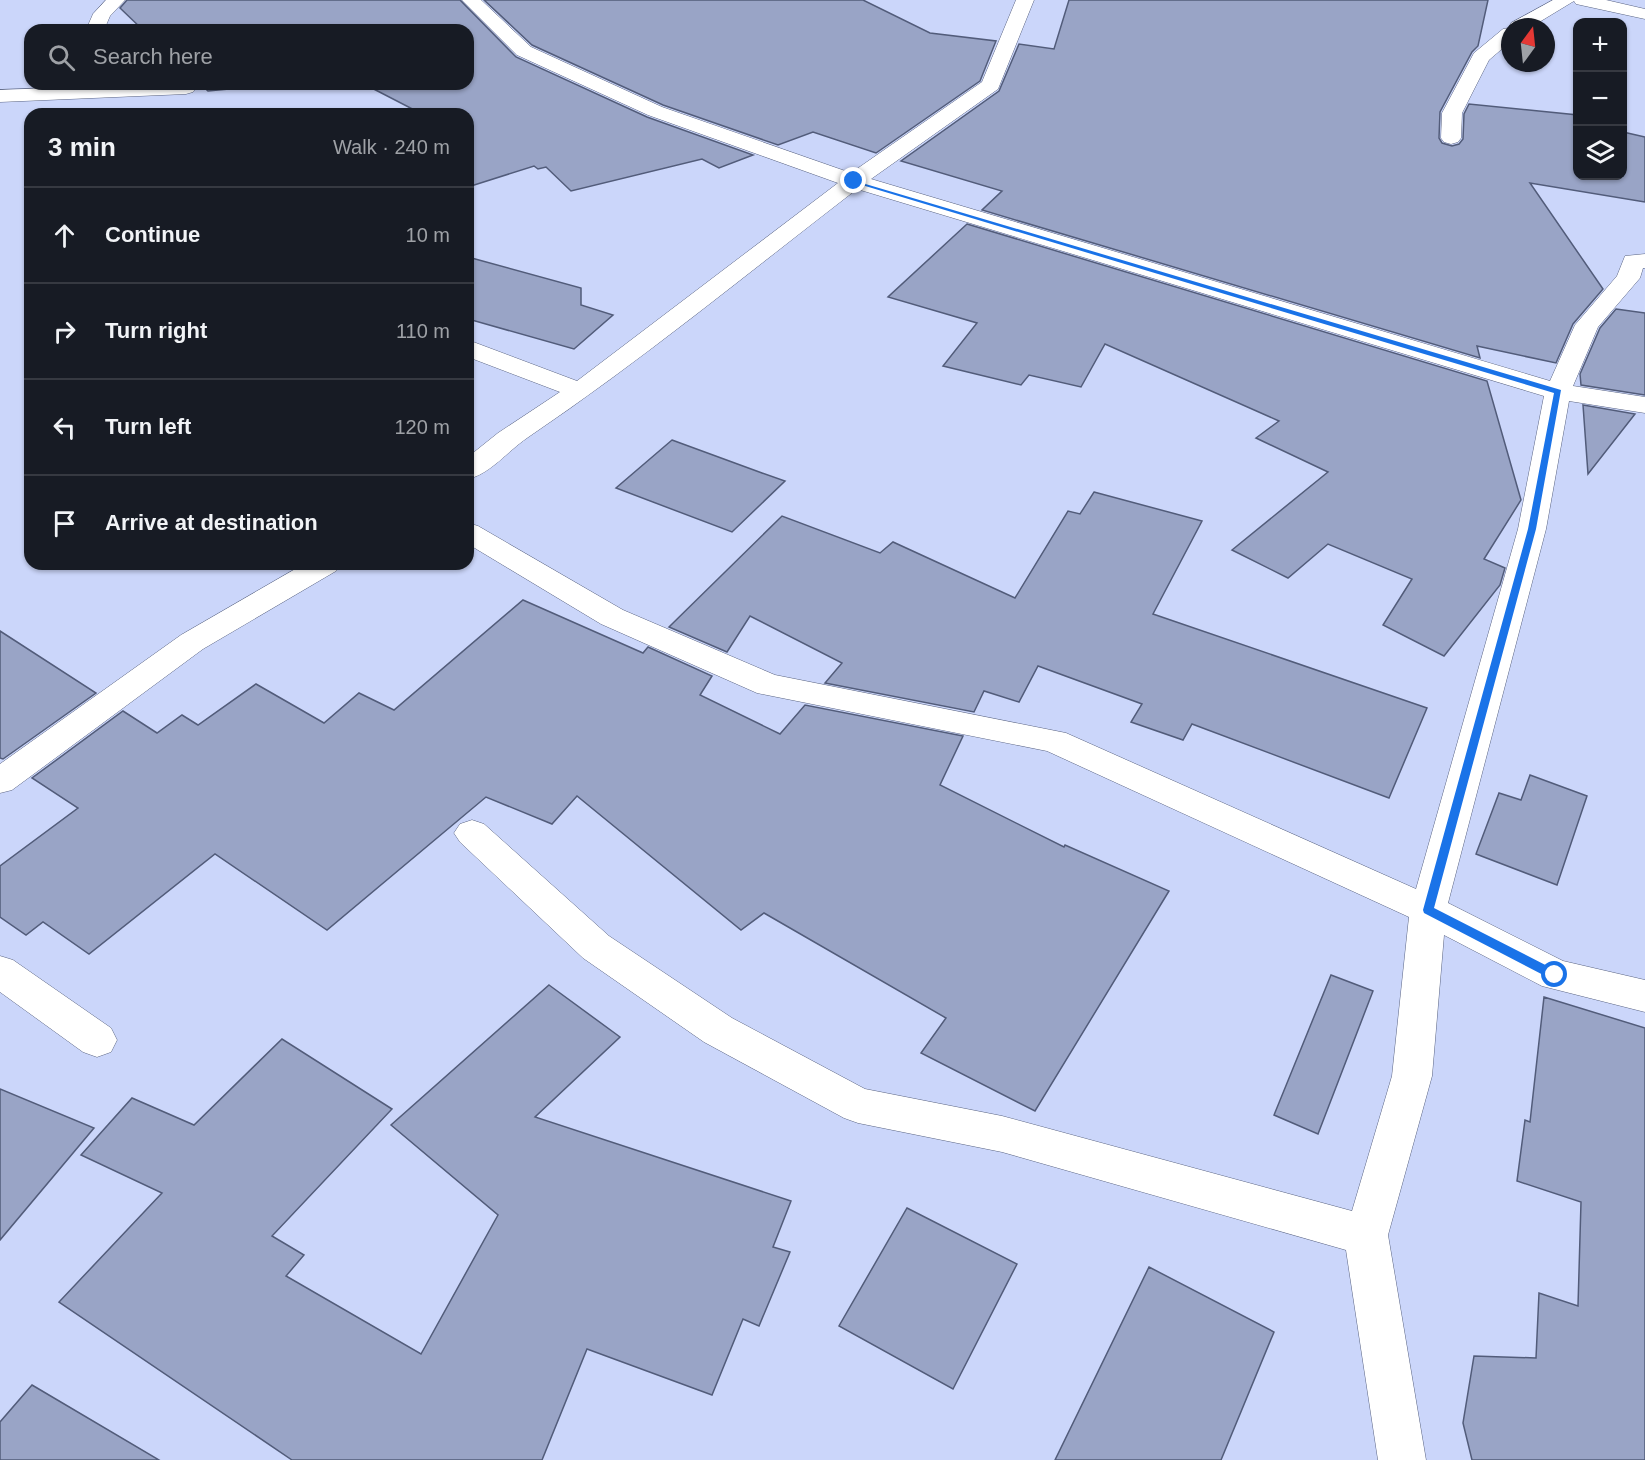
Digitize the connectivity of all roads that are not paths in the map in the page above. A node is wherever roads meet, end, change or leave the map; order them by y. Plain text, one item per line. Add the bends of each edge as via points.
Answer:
1 (116, 0) edge
2 (475, 0) edge
3 (1025, 0) edge
4 (1566, 0) edge
5 (1581, 0) edge
6 (1645, 14) edge
7 (1534, 18) edge
8 (98, 24) edge
9 (1501, 40) edge
10 (41, 90) edge
11 (0, 96) edge
12 (1451, 138) dead end
13 (854, 181) junction
14 (1645, 261) edge
15 (474, 350) edge
16 (580, 391) junction
17 (1558, 392) junction
18 (1645, 405) edge
19 (474, 466) edge
20 (474, 536) edge
21 (316, 570) edge
22 (0, 781) edge
23 (472, 833) dead end
24 (1428, 910) junction
25 (0, 971) edge
26 (1645, 996) edge
27 (97, 1040) dead end
28 (1366, 1235) junction
29 (1402, 1460) edge

1 - 8 street
2 - 13 street via 524,51 656,111
3 - 13 street via 992,85
4 - 7 street
5 - 6 street
9 - 12 street via 1481,57 1452,113
10 - 11 street
13 - 16 street
13 - 17 street
14 - 17 street via 1633,261 1628,278 1587,324
15 - 16 street
16 - 19 street
17 - 18 street
17 - 24 street via 1532,529
20 - 24 street via 612,617 768,685 1054,741
21 - 22 street via 192,642
23 - 28 street via 596,947 718,1030 858,1105 1002,1134
24 - 26 street via 1555,975
24 - 28 street via 1412,1076
25 - 27 street
28 - 29 street

